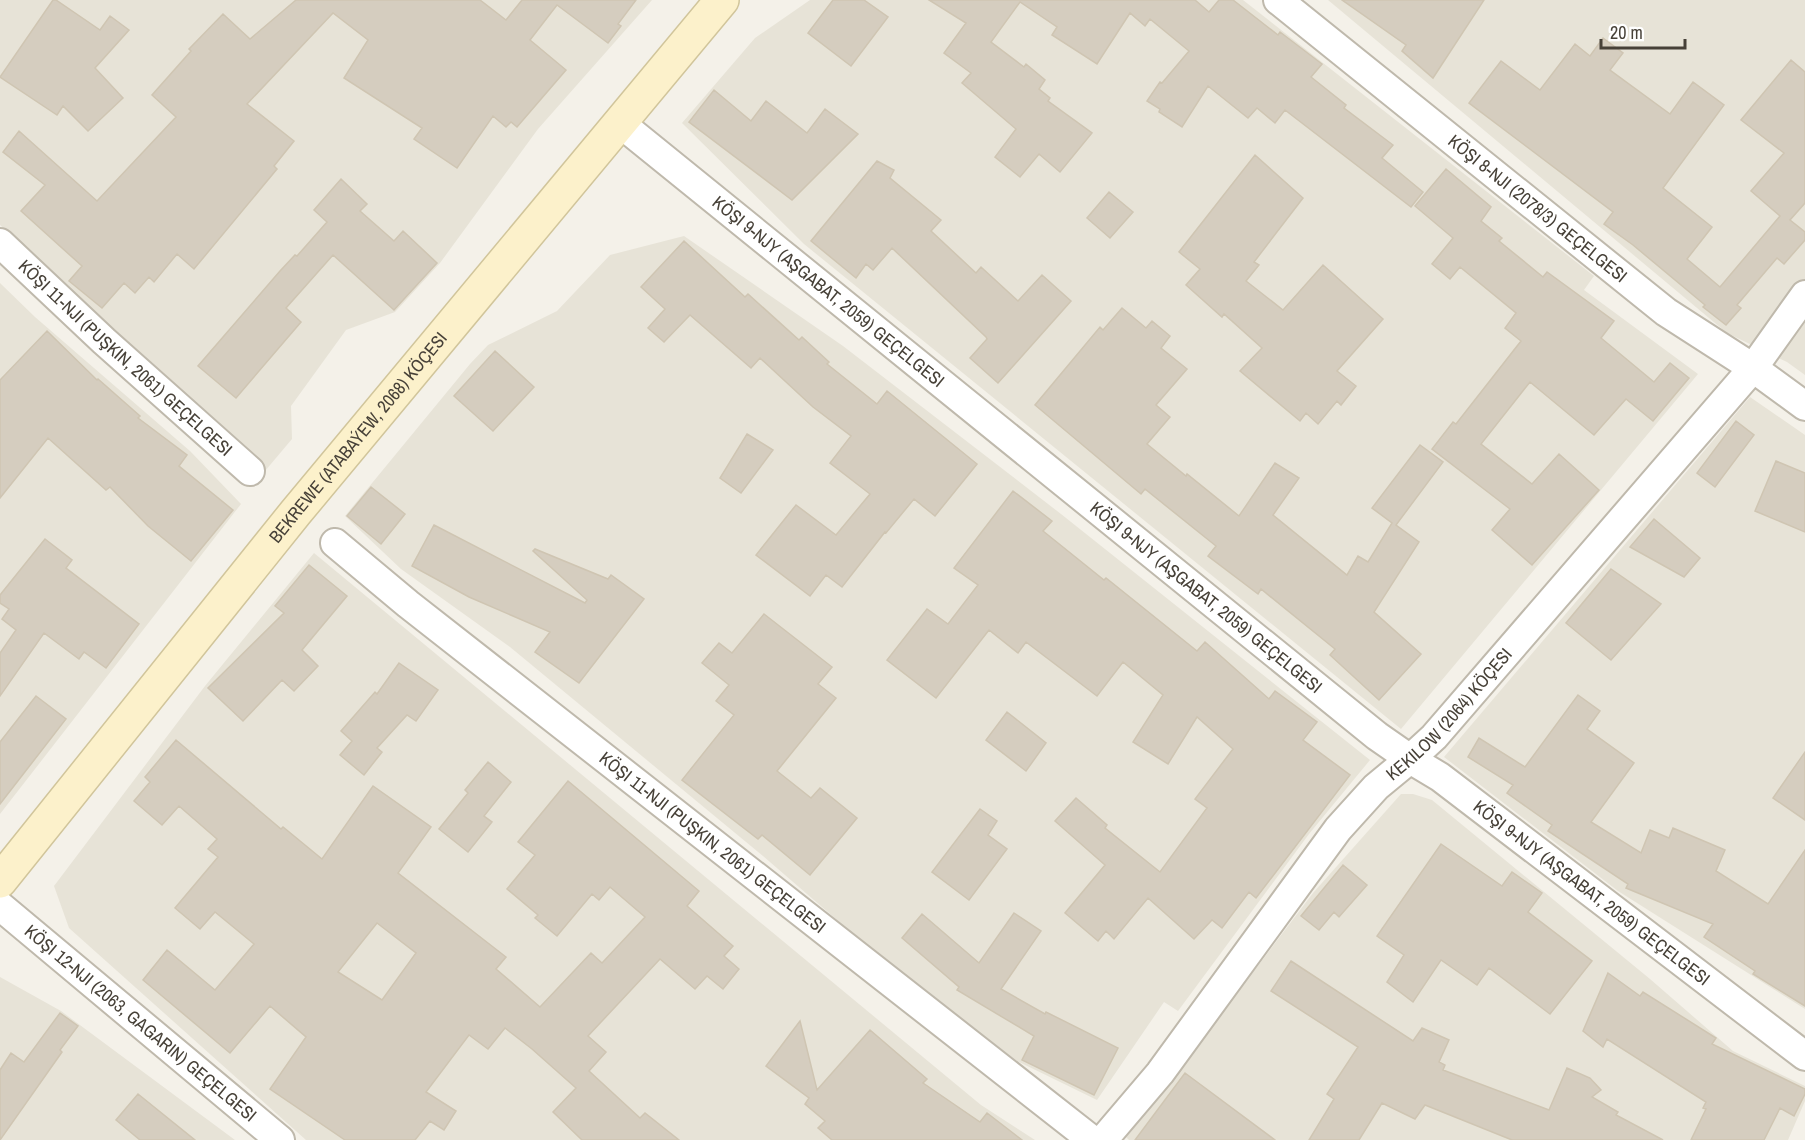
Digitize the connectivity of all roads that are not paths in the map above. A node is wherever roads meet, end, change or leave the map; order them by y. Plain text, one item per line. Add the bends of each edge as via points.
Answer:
1 (722, 0) edge
2 (1278, 0) edge
3 (620, 123) junction
4 (0, 243) edge
5 (1805, 295) edge
6 (1753, 368) junction
7 (1805, 406) edge
8 (250, 471) dead end
9 (334, 543) dead end
10 (1410, 759) junction
11 (0, 881) edge
12 (0, 906) edge
13 (1805, 1056) edge
14 (280, 1140) edge
15 (1092, 1140) edge
16 (1103, 1140) edge

1 - 3 main road, BEKREWE (ATABAÝEW, 2068) KÖÇESI
2 - 6 street, KÖŞI 8-NJI (2078/3) GEÇELGESI via 1666,312
3 - 10 street, KÖŞI 9-NJY (AŞGABAT, 2059) GEÇELGESI
3 - 11 main road, BEKREWE (ATABAÝEW, 2068) KÖÇESI via 296,512
4 - 8 street, KÖŞI 11-NJI (PUŞKIN, 2061) GEÇELGESI
5 - 6 street, KEKILOW (2064) KÖÇESI
6 - 7 street, KÖŞI 8-NJI (2078/3) GEÇELGESI
6 - 10 street, KEKILOW (2064) KÖÇESI via 1434,737
9 - 15 street, KÖŞI 11-NJI (PUŞKIN, 2061) GEÇELGESI
10 - 13 street, KÖŞI 9-NJY (AŞGABAT, 2059) GEÇELGESI via 1440,777
10 - 16 street, KEKILOW (2064) KÖÇESI via 1376,787 1338,830 1160,1073
12 - 14 street, KÖŞI 12-NJI (2063, GAGARIN) GEÇELGESI

